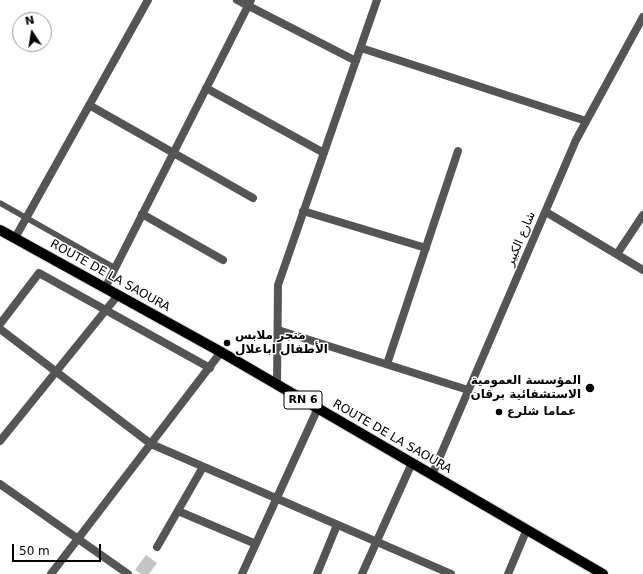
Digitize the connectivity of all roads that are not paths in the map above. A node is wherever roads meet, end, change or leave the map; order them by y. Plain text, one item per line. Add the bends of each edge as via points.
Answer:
1 (148, 0) edge
2 (237, 0) edge
3 (377, 0) edge
4 (249, 3) edge
5 (643, 17) edge
6 (361, 48) junction
7 (356, 61) junction
8 (206, 88) junction
9 (89, 105) junction
10 (586, 121) junction
11 (458, 151) dead end
12 (173, 153) junction
13 (324, 153) junction
14 (253, 198) dead end
15 (0, 203) edge
16 (303, 211) junction
17 (546, 212) junction
18 (142, 214) junction
19 (643, 214) edge
20 (26, 218) junction
21 (0, 230) edge
22 (15, 238) junction
23 (426, 248) junction
24 (617, 254) junction
25 (223, 260) dead end
26 (115, 268) junction
27 (643, 270) edge
28 (105, 288) junction
29 (118, 295) junction
30 (106, 310) junction
31 (0, 324) edge
32 (0, 329) edge
33 (278, 330) junction
34 (222, 352) junction
35 (387, 364) junction
36 (210, 368) junction
37 (56, 372) junction
38 (277, 385) junction
39 (468, 390) junction
40 (318, 408) junction
41 (0, 440) edge
42 (151, 444) junction
43 (412, 463) junction
44 (203, 467) junction
45 (432, 475) junction
46 (0, 484) edge
47 (276, 499) junction
48 (178, 511) junction
49 (337, 525) junction
50 (527, 529) junction
51 (78, 539) junction
52 (377, 542) junction
53 (256, 544) junction
54 (157, 547) dead end
55 (51, 574) edge
56 (128, 574) edge
57 (242, 574) edge
58 (317, 574) edge
59 (362, 574) edge
60 (451, 574) edge
61 (508, 574) edge
62 (603, 574) edge

1 - 9 street
2 - 4 street
3 - 6 street
4 - 7 street
4 - 8 street
5 - 10 street, شارع الكبير
6 - 7 street
6 - 10 street
7 - 13 street
8 - 12 street
8 - 13 street
9 - 12 street
9 - 20 street
10 - 17 street, شارع الكبير
11 - 23 street
12 - 14 street
12 - 18 street
13 - 16 street
15 - 20 lane
16 - 23 street
16 - 33 street via 278,285
17 - 24 street
17 - 39 street, شارع الكبير
18 - 25 street
18 - 26 street
19 - 24 street
20 - 22 street
20 - 26 lane
21 - 22 main road, ROUTE DE LA SAOURA / RN 6
22 - 28 main road, ROUTE DE LA SAOURA / RN 6
23 - 35 street
24 - 27 street
26 - 28 street
28 - 29 main road, ROUTE DE LA SAOURA / RN 6
29 - 30 street
29 - 34 main road, ROUTE DE LA SAOURA / RN 6
30 - 31 street via 39,273
30 - 36 street
30 - 37 street
32 - 37 street
33 - 35 street
33 - 38 street
34 - 36 street
34 - 38 main road, ROUTE DE LA SAOURA / RN 6
35 - 39 street
36 - 42 street
37 - 41 street
37 - 42 street
38 - 40 main road, ROUTE DE LA SAOURA / RN 6
39 - 45 street, شارع الكبير
40 - 43 main road, ROUTE DE LA SAOURA / RN 6
40 - 47 street
42 - 44 street
42 - 51 street
43 - 45 main road, ROUTE DE LA SAOURA / RN 6
43 - 52 street
44 - 47 street
44 - 48 street
45 - 50 main road, ROUTE DE LA SAOURA / RN 6
46 - 51 street
47 - 49 street
47 - 53 street
48 - 53 street
48 - 54 street
49 - 52 street
49 - 58 street
50 - 61 street
50 - 62 main road, ROUTE DE LA SAOURA / RN 6
51 - 55 street
51 - 56 street
52 - 59 street
52 - 60 street
53 - 57 street

